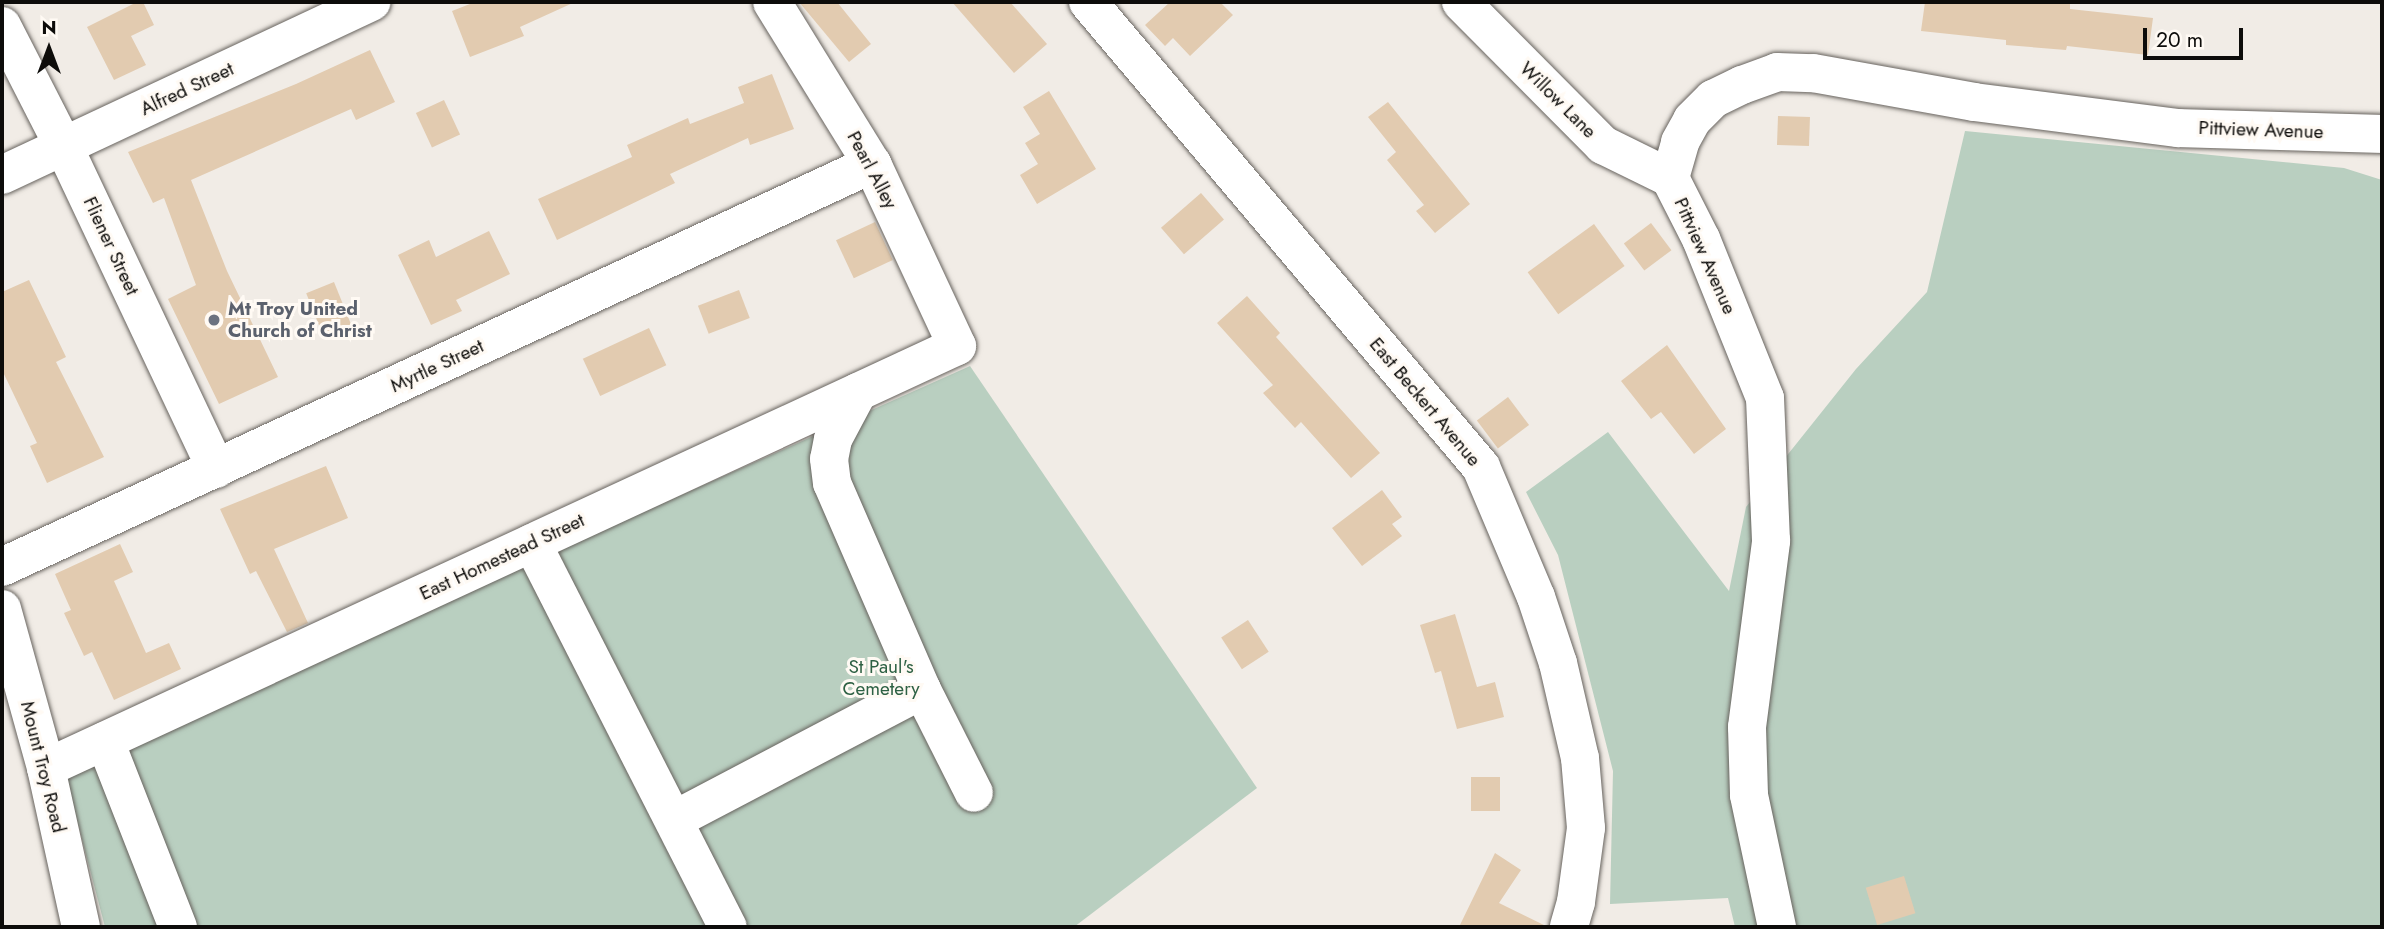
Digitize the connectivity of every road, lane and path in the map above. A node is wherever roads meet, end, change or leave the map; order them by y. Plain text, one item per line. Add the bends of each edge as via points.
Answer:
1 (372, 2) edge
2 (772, 2) edge
3 (1088, 2) edge
4 (1461, 2) edge
5 (2, 26) edge
6 (2382, 134) edge
7 (64, 147) junction
8 (872, 164) junction
9 (2, 175) edge
10 (1670, 178) junction
11 (957, 346) joint
12 (858, 392) junction
13 (216, 469) junction
14 (532, 543) junction
15 (2, 567) edge
16 (2, 609) edge
17 (10, 670) edge
18 (922, 690) junction
19 (105, 741) junction
20 (46, 768) junction
21 (974, 793) dead end
22 (674, 820) junction
23 (81, 927) edge
24 (178, 927) edge
25 (728, 927) edge
26 (1569, 927) edge
27 (1777, 927) edge

1 - 7 street, Alfred Street
2 - 8 street, Pearl Alley
3 - 26 street, East Beckert Avenue via 1480,467 1536,597 1558,663 1580,758 1586,828
4 - 10 street, Willow Lane via 1603,145
5 - 7 street, Fliener Street
6 - 10 street, Pittview Avenue via 2178,128 1974,102 1813,73 1777,72 1713,99 1692,120 1680,142
7 - 9 street, Alfred Street
7 - 13 street, Fliener Street
8 - 11 street, Pearl Alley
8 - 13 street, Myrtle Street
10 - 27 street, Pittview Avenue via 1701,239 1765,398 1771,541 1747,727 1749,795
11 - 12 street, East Homestead Street
12 - 14 street, East Homestead Street
12 - 18 street via 833,439 829,459 832,483
13 - 15 street, Myrtle Street
14 - 19 street, East Homestead Street
14 - 22 street
16 - 17 street, Mount Troy Road
17 - 20 street, Mount Troy Road
18 - 21 street
18 - 22 street
19 - 20 street, East Homestead Street
19 - 24 street
20 - 23 street, Mount Troy Road
22 - 25 street

